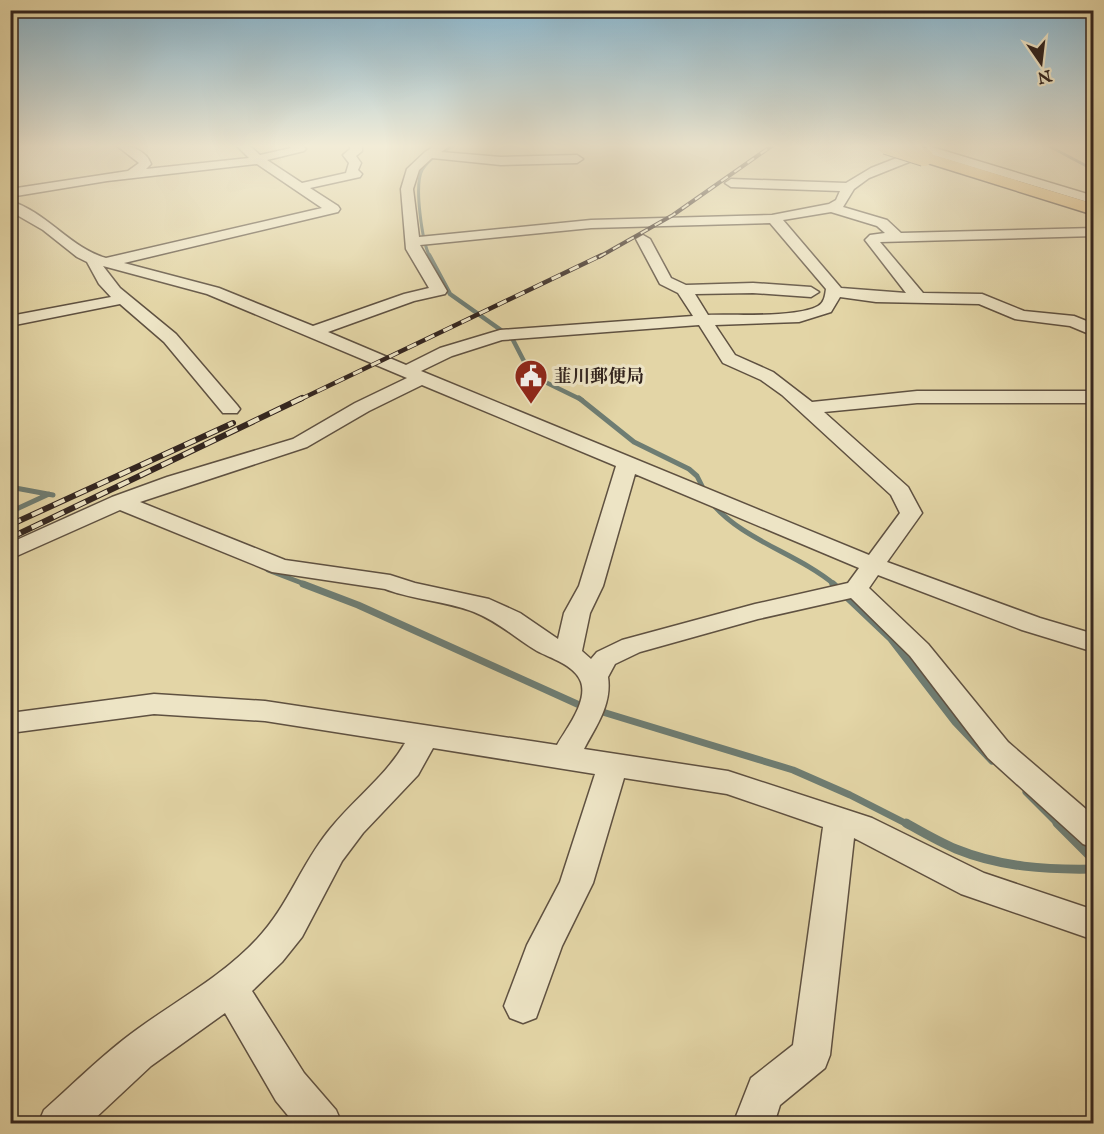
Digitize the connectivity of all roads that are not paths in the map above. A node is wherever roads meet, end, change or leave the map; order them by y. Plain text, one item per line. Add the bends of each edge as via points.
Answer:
1 (315, 198) edge
2 (410, 198) edge
3 (844, 198) edge
4 (1052, 198) edge
5 (10, 206) edge
6 (832, 208) junction
7 (1094, 212) edge
8 (774, 219) junction
9 (1094, 232) edge
10 (896, 236) junction
11 (643, 239) dead end
12 (420, 242) junction
13 (99, 261) junction
14 (684, 290) junction
15 (811, 292) dead end
16 (834, 292) junction
17 (918, 297) junction
18 (123, 299) junction
19 (704, 320) junction
20 (10, 321) edge
21 (1094, 331) edge
22 (314, 332) junction
23 (415, 374) junction
24 (1094, 397) edge
25 (807, 408) junction
26 (230, 409) dead end
27 (628, 462) junction
28 (120, 502) junction
29 (10, 552) edge
30 (875, 566) junction
31 (846, 591) junction
32 (1094, 643) edge
33 (568, 653) junction
34 (594, 677) junction
35 (10, 723) edge
36 (425, 735) junction
37 (565, 758) junction
38 (613, 765) junction
39 (840, 821) junction
40 (1094, 836) edge
41 (1094, 925) edge
42 (230, 988) junction
43 (523, 1006) dead end
44 (58, 1124) edge
45 (322, 1124) edge
46 (753, 1124) edge

1 - 13 street via 333,209
2 - 12 street
3 - 6 street
4 - 7 highway
5 - 13 street
6 - 8 street via 784,214
6 - 10 street via 882,223
8 - 12 street via 591,224
8 - 16 street
9 - 10 street
10 - 17 street via 872,240
11 - 14 street via 665,281
12 - 22 street via 413,249 438,291 410,297
13 - 18 street via 95,267
13 - 22 street via 213,291
14 - 15 street via 753,288
14 - 19 street
16 - 17 street
16 - 19 street via 825,309 800,316
17 - 21 street via 982,299 1021,316 1074,321
18 - 20 street
18 - 26 street via 168,336
19 - 23 street via 508,334 446,352
19 - 25 street via 729,359 776,382
22 - 23 street
23 - 27 street
23 - 28 street via 300,443
24 - 25 street via 917,397
25 - 30 street via 884,475 900,492 911,513
27 - 30 street
27 - 33 street via 591,585 577,613
28 - 29 street
28 - 33 street via 280,567 390,582 480,605 511,619 547,645
30 - 31 street
30 - 32 street
31 - 34 street via 631,646 606,658
31 - 40 street via 919,650 998,750
33 - 34 street
34 - 37 street via 593,705
35 - 36 street via 154,704 265,711
36 - 37 street
36 - 42 street via 407,766 330,852 290,926
37 - 38 street
38 - 39 street via 728,783
38 - 43 street via 576,883 545,945
39 - 41 street via 861,827 973,884
39 - 46 street via 811,1055 765,1092
42 - 44 street via 137,1053
42 - 45 street via 290,1087

